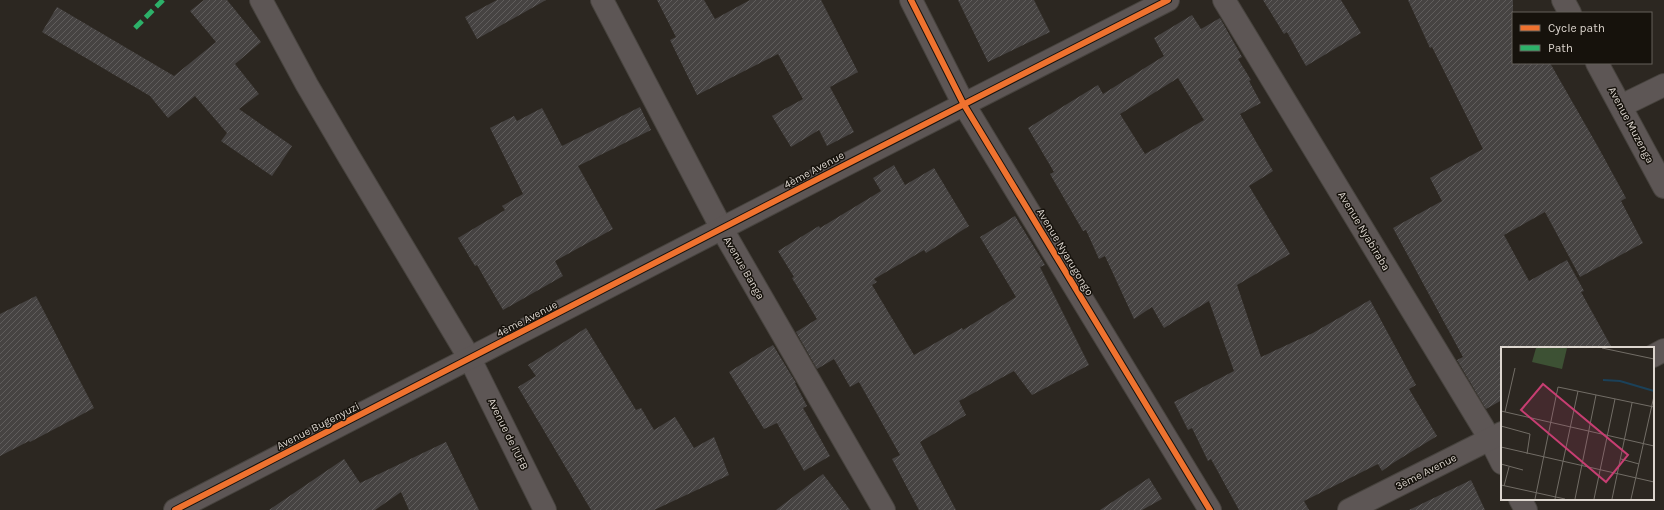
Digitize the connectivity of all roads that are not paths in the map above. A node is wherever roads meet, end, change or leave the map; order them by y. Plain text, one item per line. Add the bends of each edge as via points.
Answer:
1 (261, 0) edge
2 (602, 0) edge
3 (911, 0) edge
4 (1168, 0) edge
5 (1224, 0) edge
6 (1564, 0) edge
7 (1570, 12) edge
8 (1599, 64) edge
9 (1664, 85) edge
10 (963, 104) junction
11 (1621, 106) junction
12 (1664, 187) edge
13 (722, 229) junction
14 (1664, 350) edge
15 (1654, 355) edge
16 (470, 359) junction
17 (1496, 436) edge
18 (1501, 458) edge
19 (1521, 500) edge
20 (175, 510) edge
21 (545, 510) edge
22 (884, 510) edge
23 (1210, 510) edge
24 (1349, 510) edge
25 (1526, 510) edge

1 - 16 street, Avenue de l'UFB via 340,142
2 - 13 street, Avenue Banga
3 - 10 street, Avenue Nyarugongo
4 - 10 street, 4ème Avenue
5 - 17 street, Avenue Nyabiraba
6 - 7 street
8 - 11 street, Avenue Muzenga
9 - 11 street
10 - 13 street, 4ème Avenue
10 - 23 street, Avenue Nyarugongo
11 - 12 street, Avenue Muzenga
13 - 16 street, 4ème Avenue
13 - 22 street, Avenue Banga
14 - 15 street
16 - 20 street, Avenue Bugenyuzi
16 - 21 street, Avenue de l'UFB
17 - 18 street, Avenue Nyabiraba
17 - 24 street, 3ème Avenue
19 - 25 street

